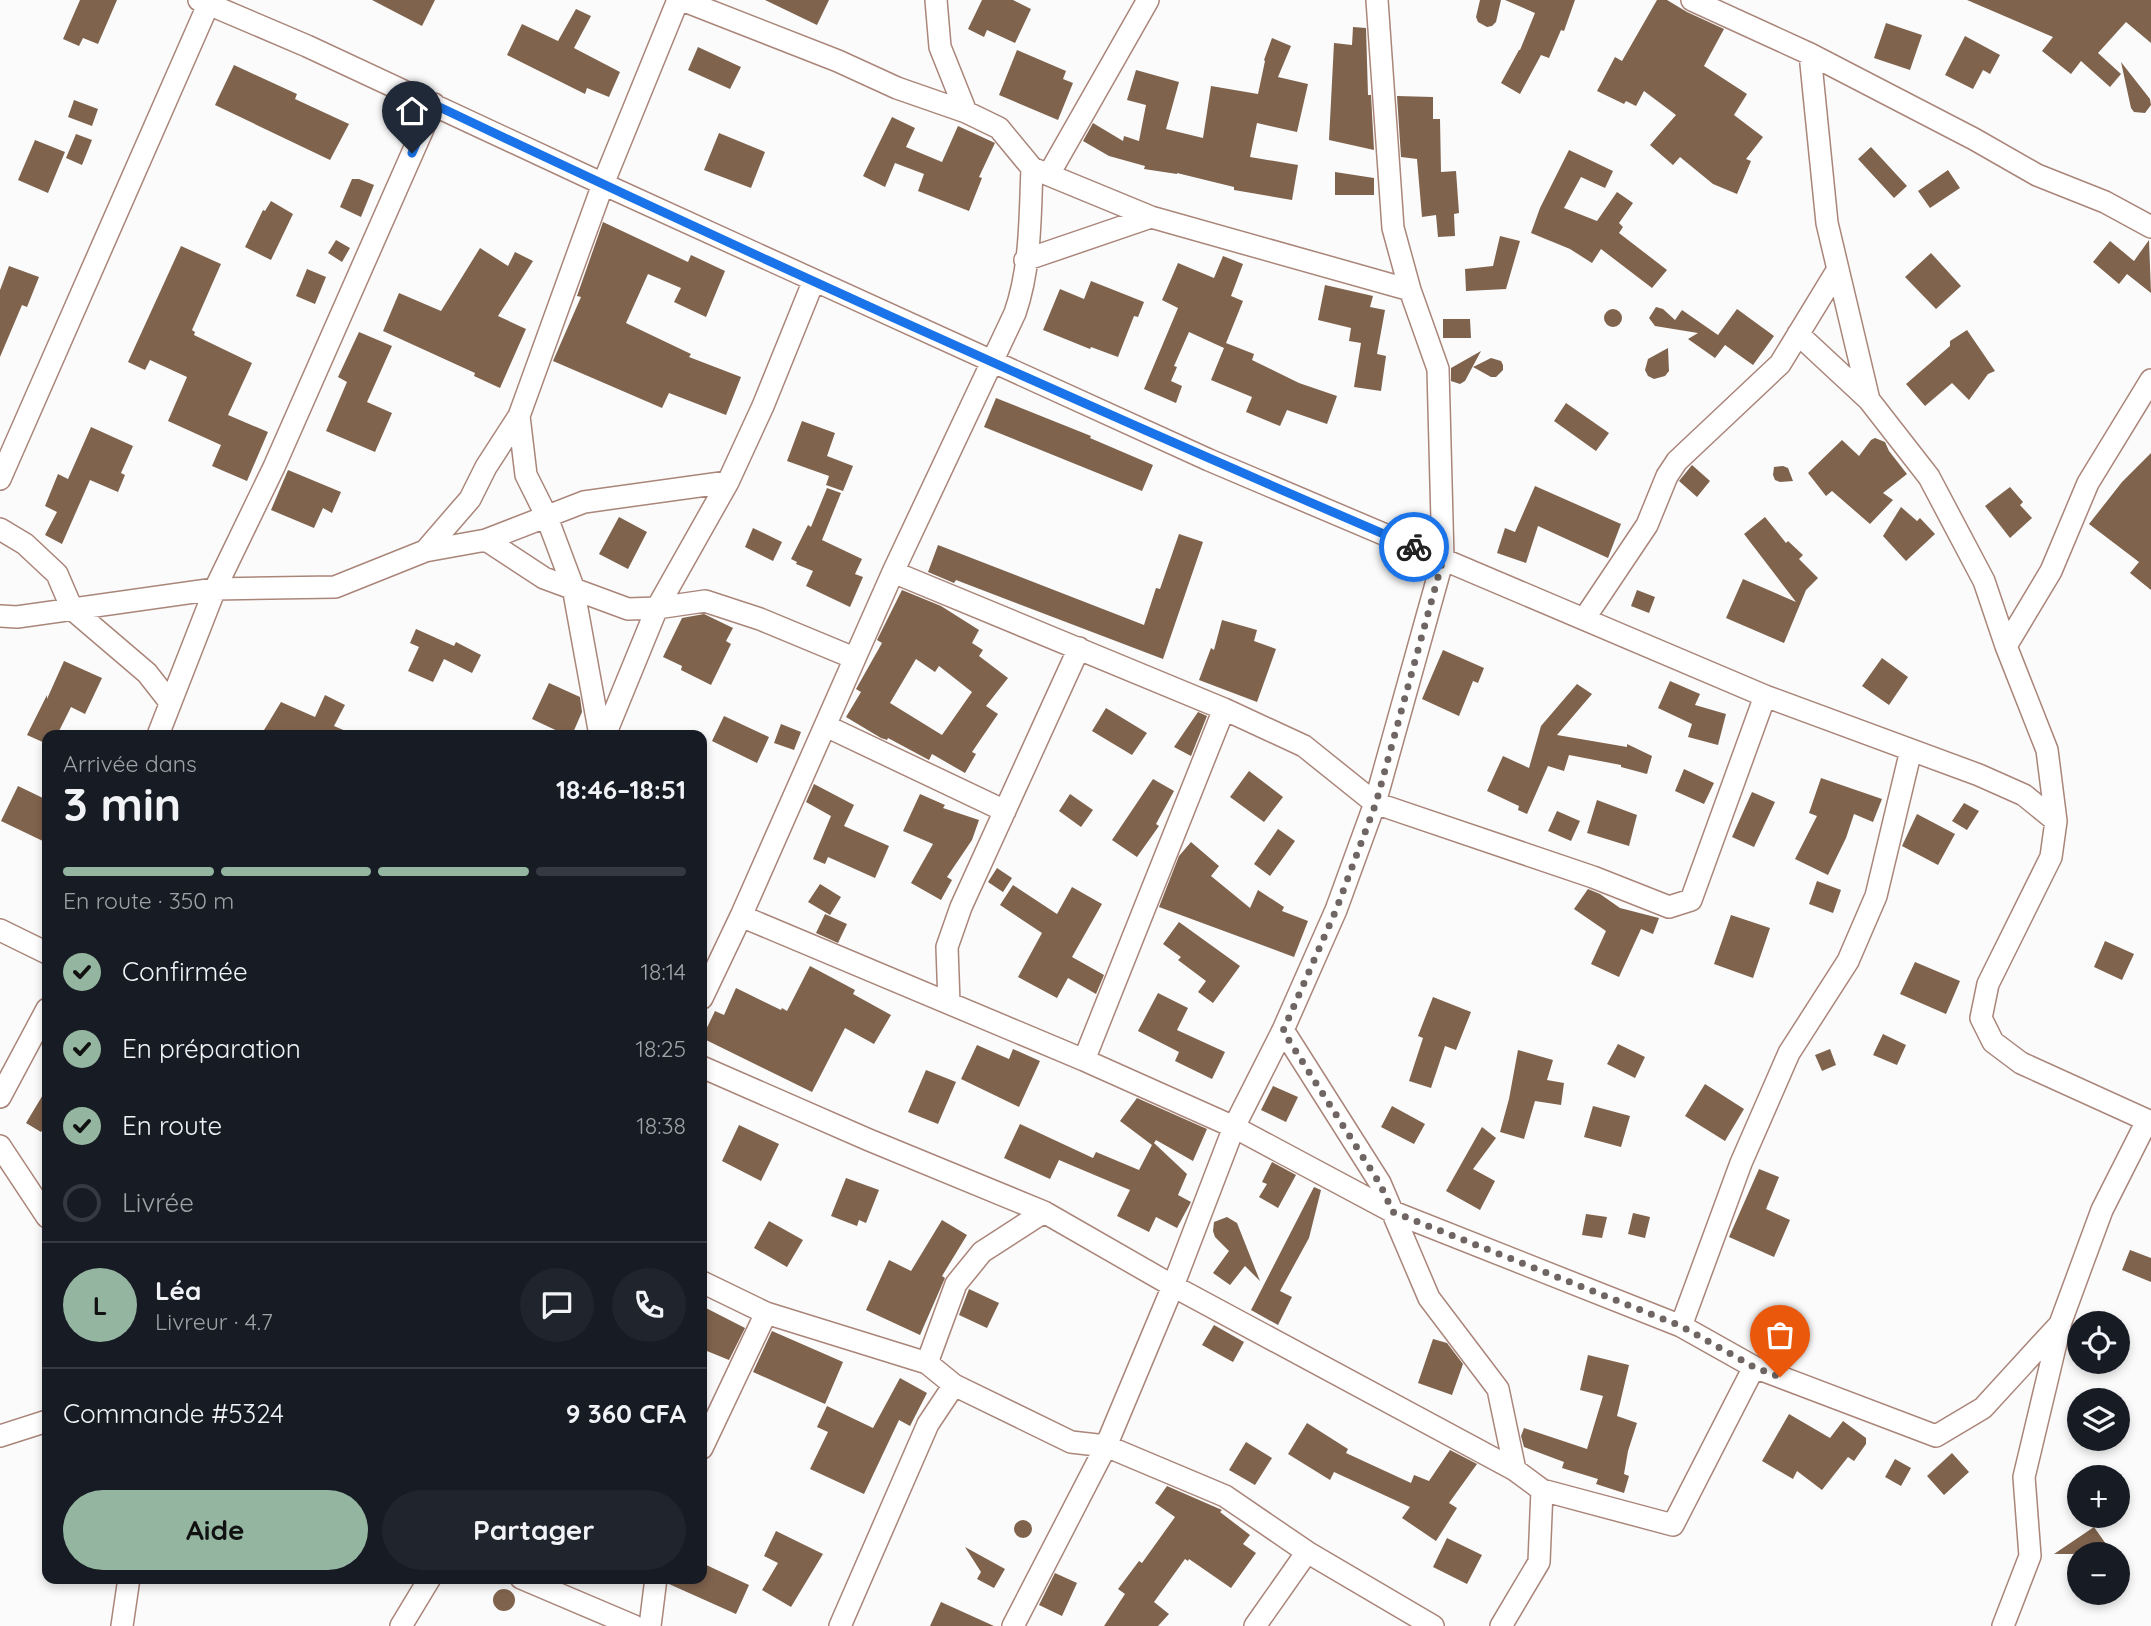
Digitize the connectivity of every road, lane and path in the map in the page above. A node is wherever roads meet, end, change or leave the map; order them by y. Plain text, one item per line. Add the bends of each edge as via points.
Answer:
1 (680, 0) edge
2 (936, 0) edge
3 (1148, 0) edge
4 (1377, 0) edge
5 (1692, 0) edge
6 (204, 2) edge
7 (1810, 54) junction
8 (433, 104) junction
9 (966, 112) junction
10 (1040, 171) junction
11 (603, 184) junction
12 (1151, 217) junction
13 (2151, 227) edge
14 (1025, 260) junction
15 (1838, 269) junction
16 (814, 280) junction
17 (1410, 290) junction
18 (1798, 334) junction
19 (993, 361) junction
20 (2151, 380) edge
21 (1869, 400) junction
22 (519, 416) junction
23 (0, 479) edge
24 (728, 482) junction
25 (546, 514) junction
26 (0, 529) edge
27 (486, 540) junction
28 (425, 551) junction
29 (1443, 559) junction
30 (892, 572) junction
31 (573, 587) junction
32 (215, 589) junction
33 (657, 608) junction
34 (72, 609) junction
35 (0, 616) edge
36 (1584, 619) junction
37 (2006, 646) junction
38 (1079, 648) junction
39 (854, 658) junction
40 (1765, 696) junction
41 (169, 701) junction
42 (1224, 709) junction
43 (827, 726) junction
44 (160, 730) edge
45 (601, 730) edge
46 (604, 730) edge
47 (1912, 750) junction
48 (1376, 803) junction
49 (1005, 811) junction
50 (2056, 821) junction
51 (741, 916) junction
52 (0, 930) edge
53 (42, 951) edge
54 (707, 987) edge
55 (949, 1003) junction
56 (42, 1018) edge
57 (1283, 1031) junction
58 (1084, 1060) junction
59 (707, 1068) edge
60 (0, 1097) edge
61 (2149, 1122) edge
62 (1234, 1127) junction
63 (0, 1146) edge
64 (42, 1209) edge
65 (1044, 1212) junction
66 (1393, 1212) junction
67 (707, 1284) edge
68 (1173, 1286) junction
69 (766, 1313) junction
70 (2060, 1324) junction
71 (1681, 1326) junction
72 (927, 1363) junction
73 (1754, 1367) junction
74 (954, 1385) junction
75 (42, 1423) edge
76 (0, 1436) edge
77 (707, 1437) edge
78 (1106, 1446) junction
79 (1515, 1470) junction
80 (1542, 1490) junction
81 (1307, 1552) junction
82 (128, 1584) edge
83 (426, 1584) edge
84 (535, 1584) edge
85 (655, 1584) edge
86 (122, 1626) edge
87 (401, 1626) edge
88 (634, 1626) edge
89 (650, 1626) edge
90 (839, 1626) edge
91 (1013, 1626) edge
92 (1255, 1626) edge
93 (1433, 1626) edge
94 (1501, 1626) edge
95 (2003, 1626) edge

1 - 9 street
1 - 11 street
2 - 9 street via 940,47
3 - 10 street
4 - 17 street via 1393,228
5 - 7 street
6 - 8 street
6 - 23 street
7 - 13 street via 2037,175 2105,202
7 - 15 street via 1827,223
8 - 11 street
8 - 32 street via 274,467
9 - 10 street via 999,128
10 - 12 street
10 - 14 street
11 - 16 street
11 - 22 street
12 - 14 street
12 - 17 street
14 - 19 street via 1023,291
15 - 18 street
15 - 21 street
16 - 19 street
16 - 24 street
17 - 29 street via 1438,369
18 - 21 street
18 - 36 street via 1780,364 1676,461 1647,524
19 - 29 street via 1209,460
19 - 30 street
20 - 37 street via 2088,483 2051,571
21 - 37 street via 1929,477 1984,581
22 - 25 street via 526,475
22 - 28 street via 470,499
24 - 25 street via 583,502
24 - 33 street
25 - 27 street
25 - 31 street
26 - 34 street via 25,544 57,574
27 - 28 street
27 - 31 street via 544,578
28 - 32 street via 335,587
29 - 36 street
29 - 48 street
30 - 38 street
30 - 39 street
31 - 33 street via 628,608
31 - 45 street
32 - 34 street
32 - 41 street
33 - 39 street via 705,601
33 - 46 street
34 - 35 street
34 - 41 street via 148,673
36 - 40 street
37 - 50 street via 2047,750
38 - 42 street
38 - 49 street
39 - 43 street
40 - 47 street
40 - 48 street via 1691,900 1669,907
41 - 44 street
42 - 48 street via 1304,746
42 - 58 street
43 - 49 street
43 - 51 street
47 - 50 street via 2024,795
47 - 71 street via 1876,897 1848,961 1789,1053 1741,1163
48 - 57 street
49 - 55 street via 947,947
50 - 61 street via 2051,857 1988,984 1981,1017 1993,1042 2021,1063
51 - 54 street
51 - 55 street
52 - 53 street
55 - 58 street
56 - 60 street
57 - 62 street
57 - 66 street
58 - 62 street
59 - 65 street
61 - 70 street via 2102,1210
62 - 66 street
62 - 68 street
63 - 64 street
65 - 68 street
65 - 72 street via 982,1252 956,1284
66 - 71 street
66 - 79 street via 1429,1298 1499,1389
67 - 69 street
68 - 78 street
68 - 79 street
69 - 72 street
69 - 77 street
70 - 73 street via 1983,1408 1936,1436
70 - 95 street via 2024,1477 2030,1556
71 - 73 street
72 - 74 street
73 - 80 street via 1673,1525
74 - 78 street via 1071,1442
74 - 90 street via 928,1424
75 - 76 street
78 - 81 street via 1224,1496
78 - 91 street
79 - 80 street
80 - 94 street via 1539,1562
81 - 92 street
81 - 93 street
82 - 86 street
83 - 87 street
84 - 88 street
85 - 89 street

